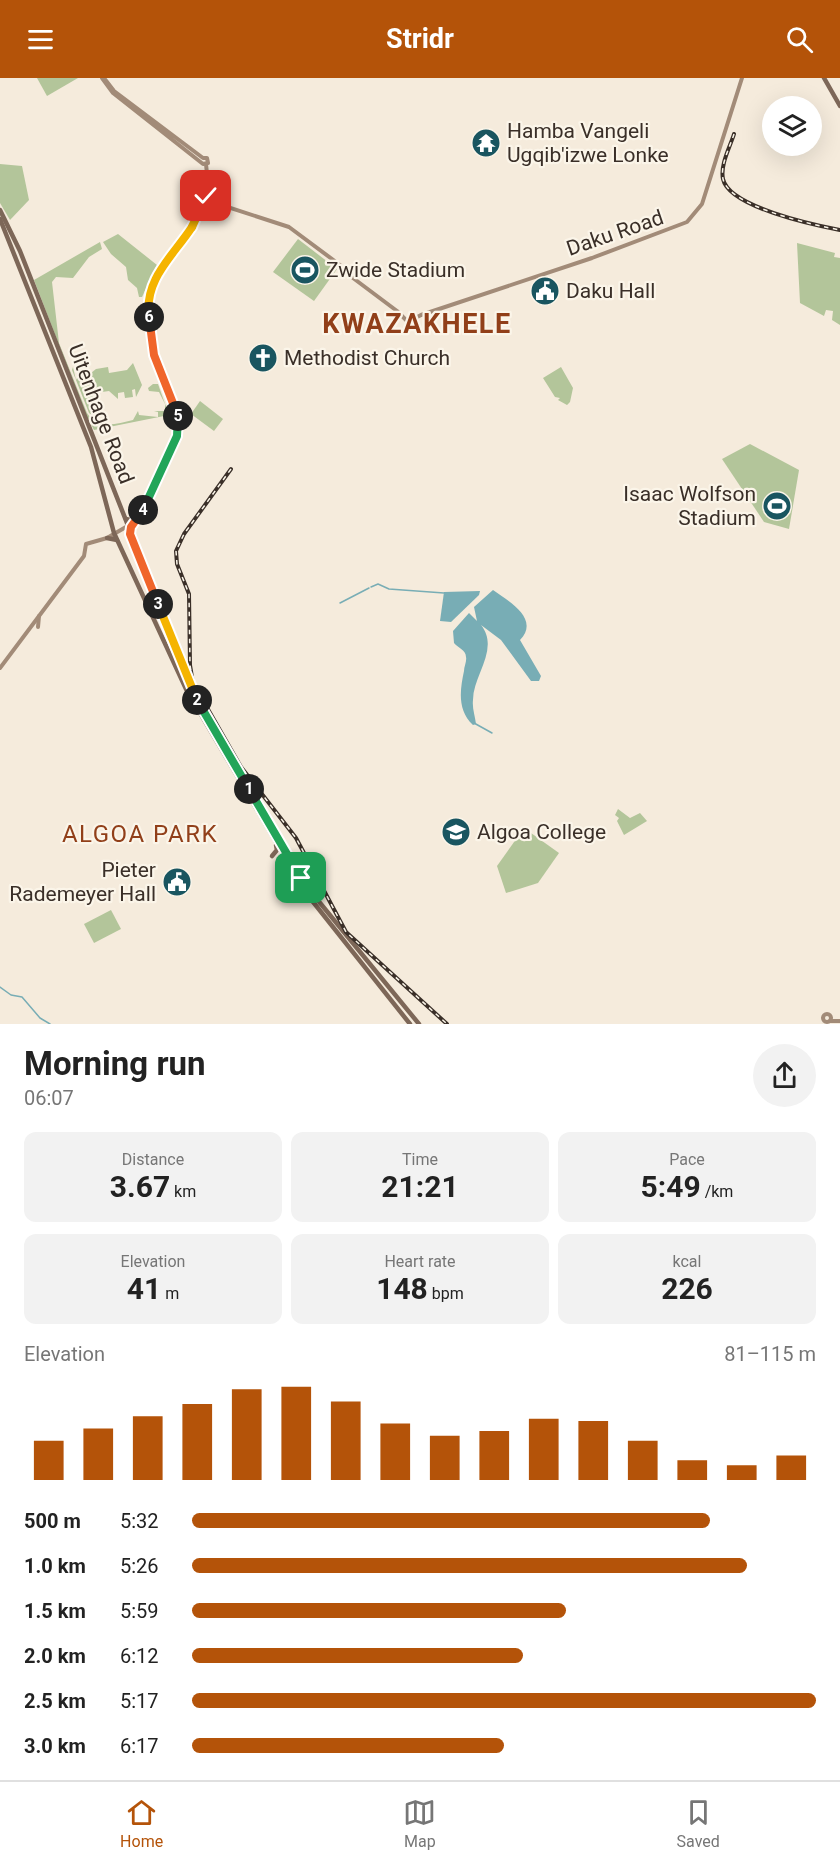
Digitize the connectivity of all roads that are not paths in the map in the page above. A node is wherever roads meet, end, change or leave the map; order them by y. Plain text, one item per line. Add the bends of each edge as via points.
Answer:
1 (103, 78) edge
2 (742, 78) edge
3 (824, 78) edge
4 (840, 106) edge
5 (207, 200) junction
6 (215, 204) junction
7 (0, 210) edge
8 (204, 210) junction
9 (0, 219) edge
10 (191, 228) junction
11 (124, 517) junction
12 (130, 524) junction
13 (112, 535) junction
14 (40, 613) junction
15 (26, 631) junction
16 (0, 668) edge
17 (276, 843) junction
18 (272, 855) dead end
19 (389, 997) junction
20 (389, 1006) dead end
21 (410, 1024) edge
22 (419, 1024) edge

1 - 5 main road via 203,162
2 - 6 main road, Daku Road via 703,200 695,214 675,229 410,322 289,227
3 - 4 main road
5 - 6 main road
5 - 8 main road
5 - 10 main road
6 - 8 main road
7 - 11 main road, Uitenhage Road via 24,261
8 - 10 main road
9 - 13 main road, Uitenhage Road via 91,447
10 - 12 main road via 155,278 147,301 154,355 179,423 177,436 140,516
11 - 12 main road, Uitenhage Road
11 - 12 main road
12 - 13 main road
12 - 22 main road, Uitenhage Road via 130,534 197,701 319,903
13 - 14 main road via 86,544 84,556
13 - 17 main road, Uitenhage Road via 195,705
14 - 15 main road
14 - 15 main road via 37,628
15 - 16 main road
17 - 18 main road
17 - 19 main road, Uitenhage Road via 311,900
19 - 20 main road
19 - 21 main road, Uitenhage Road

